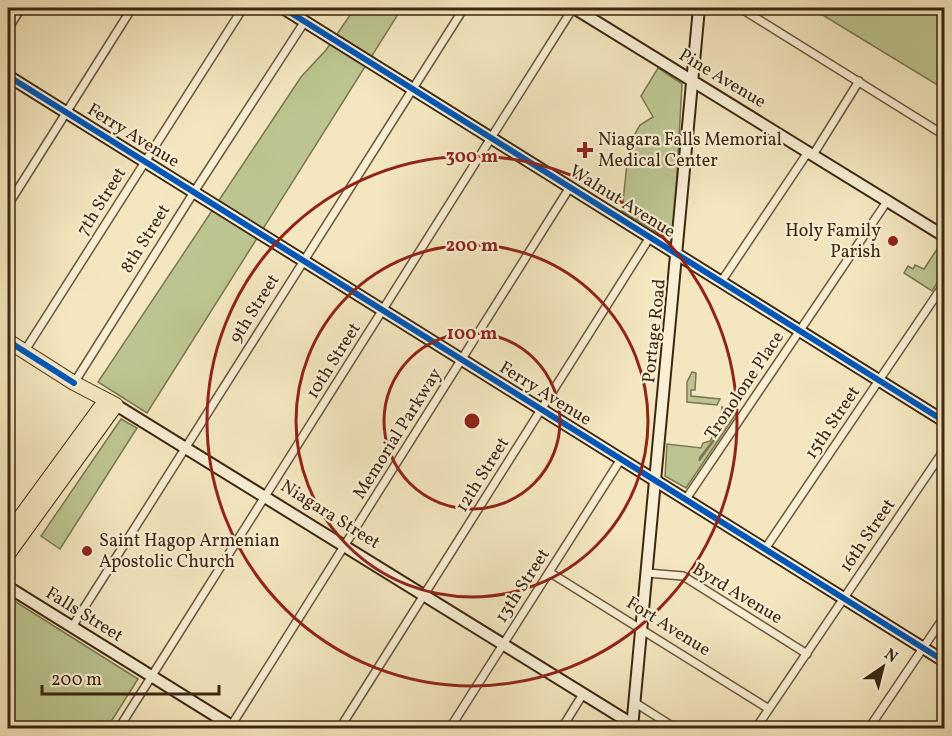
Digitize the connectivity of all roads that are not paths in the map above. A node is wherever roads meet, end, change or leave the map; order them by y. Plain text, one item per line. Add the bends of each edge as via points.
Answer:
1 (21, 8) edge
2 (132, 8) edge
3 (243, 8) edge
4 (283, 8) edge
5 (464, 8) edge
6 (574, 8) edge
7 (699, 8) edge
8 (740, 8) edge
9 (304, 21) junction
10 (8, 29) edge
11 (8, 76) edge
12 (692, 81) junction
13 (859, 81) junction
14 (412, 88) junction
15 (66, 112) junction
16 (945, 135) edge
17 (492, 138) junction
18 (811, 153) junction
19 (145, 162) junction
20 (570, 187) junction
21 (194, 192) junction
22 (888, 200) junction
23 (8, 205) edge
24 (945, 236) edge
25 (650, 237) junction
26 (677, 254) junction
27 (303, 260) junction
28 (721, 282) junction
29 (945, 284) edge
30 (384, 310) junction
31 (801, 331) junction
32 (8, 342) edge
33 (24, 352) junction
34 (462, 360) junction
35 (880, 381) junction
36 (74, 383) junction
37 (111, 403) junction
38 (542, 409) junction
39 (945, 421) edge
40 (186, 446) junction
41 (945, 450) edge
42 (621, 459) junction
43 (655, 480) junction
44 (266, 496) junction
45 (686, 499) junction
46 (8, 534) edge
47 (345, 546) junction
48 (765, 549) junction
49 (8, 554) edge
50 (549, 572) junction
51 (647, 573) junction
52 (8, 587) edge
53 (424, 595) junction
54 (844, 598) junction
55 (945, 617) edge
56 (72, 627) junction
57 (642, 628) junction
58 (503, 644) junction
59 (924, 648) junction
60 (807, 654) junction
61 (945, 661) edge
62 (151, 676) junction
63 (583, 694) junction
64 (634, 702) junction
65 (769, 709) junction
66 (632, 726) edge
67 (122, 727) edge
68 (233, 727) edge
69 (340, 729) edge
70 (450, 729) edge
71 (561, 729) edge
72 (675, 729) edge
73 (756, 729) edge
74 (869, 729) edge

1 - 10 street
2 - 15 street
3 - 19 street, 7th Street
4 - 9 main road, Walnut Avenue
5 - 14 street, 9th Street
6 - 12 street, Pine Avenue
6 - 17 street, 10th Street
7 - 12 street, Portage Road
8 - 13 street
9 - 14 main road, Walnut Avenue
9 - 21 street, 8th Street
11 - 15 main road, Ferry Avenue
12 - 18 street, Pine Avenue
12 - 26 street, Portage Road
13 - 16 street
13 - 18 street
14 - 17 main road, Walnut Avenue
14 - 27 street, 9th Street
15 - 19 main road, Ferry Avenue
15 - 23 street
17 - 20 main road, Walnut Avenue
17 - 30 street, 10th Street
18 - 22 street, Pine Avenue
18 - 28 street
19 - 21 main road, Ferry Avenue
19 - 33 street, 7th Street
20 - 25 main road, Walnut Avenue
20 - 34 street, Memorial Parkway
21 - 27 main road, Ferry Avenue
21 - 36 street, 8th Street
22 - 24 street, Pine Avenue
22 - 31 street, Tronolone Place
25 - 26 main road, Walnut Avenue
25 - 38 street, 12th Street
26 - 28 main road, Walnut Avenue
26 - 43 street, Portage Road
27 - 30 main road, Ferry Avenue
27 - 40 street, 9th Street
28 - 31 main road, Walnut Avenue
29 - 35 street, 15th Street
30 - 34 main road, Ferry Avenue
30 - 44 street, 10th Street
31 - 35 main road, Walnut Avenue
31 - 45 street, Tronolone Place
32 - 33 highway, Niagara Street
33 - 36 highway, Niagara Street
34 - 38 main road, Ferry Avenue
34 - 47 street, Memorial Parkway
35 - 39 main road, Walnut Avenue
35 - 48 street, 15th Street
36 - 37 highway, Niagara Street
37 - 40 street, Niagara Street
37 - 46 highway
37 - 49 highway
38 - 42 main road, Ferry Avenue
38 - 53 street, 12th Street
40 - 44 street, Niagara Street
40 - 56 street, 9th Street
41 - 54 street, 16th Street
42 - 43 main road, Ferry Avenue
42 - 50 street, 13th Street
43 - 45 main road, Ferry Avenue
43 - 51 street, Portage Road
44 - 47 street, Niagara Street
44 - 62 street, 10th Street
45 - 48 main road, Ferry Avenue
47 - 53 street, Niagara Street
47 - 68 street, Memorial Parkway
48 - 54 main road, Ferry Avenue
50 - 57 street, Fort Avenue
50 - 58 street, 13th Street
51 - 57 street, Portage Road
51 - 60 street, Byrd Avenue via 683,576
52 - 56 street, Falls Street
53 - 58 street, Niagara Street
53 - 69 street, 12th Street
54 - 59 main road, Ferry Avenue
54 - 60 street, 16th Street
55 - 59 street
56 - 62 street, Falls Street
57 - 64 street, Portage Road
57 - 65 street, Fort Avenue
58 - 63 street, Niagara Street
58 - 70 street, 13th Street
59 - 61 main road, Ferry Avenue
59 - 74 street
60 - 65 street, 16th Street
62 - 67 street, 10th Street
62 - 68 street, Falls Street
63 - 66 street, Niagara Street
63 - 71 street
64 - 66 street, Portage Road
64 - 72 street
65 - 73 street, 16th Street

